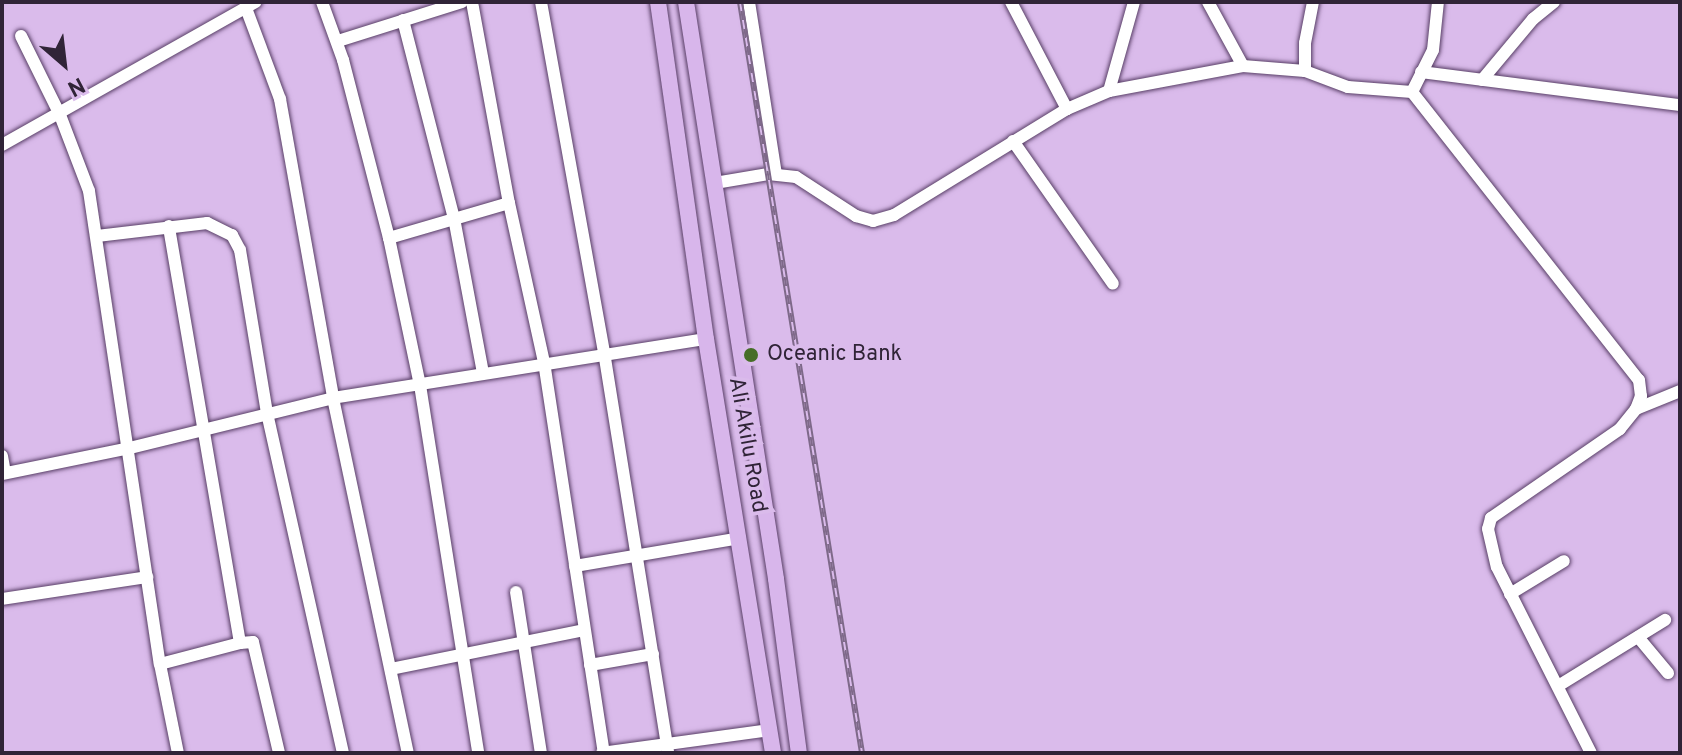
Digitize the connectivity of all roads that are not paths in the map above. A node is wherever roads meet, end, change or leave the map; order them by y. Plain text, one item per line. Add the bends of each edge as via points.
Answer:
1 (322, 2) edge
2 (462, 2) edge
3 (472, 2) edge
4 (541, 2) edge
5 (658, 2) edge
6 (686, 2) edge
7 (1011, 2) edge
8 (1134, 2) edge
9 (1208, 2) edge
10 (1313, 2) edge
11 (1438, 2) edge
12 (1554, 2) edge
13 (751, 3) edge
14 (246, 5) edge
15 (403, 20) junction
16 (21, 36) dead end
17 (338, 41) junction
18 (1243, 66) junction
19 (1305, 71) junction
20 (1421, 72) junction
21 (1482, 80) junction
22 (1109, 91) junction
23 (1412, 92) junction
24 (1679, 104) edge
25 (1067, 109) junction
26 (60, 115) junction
27 (1013, 141) junction
28 (2, 145) edge
29 (776, 174) junction
30 (715, 183) junction
31 (509, 203) junction
32 (454, 218) junction
33 (169, 226) junction
34 (97, 236) junction
35 (389, 238) junction
36 (1113, 284) dead end
37 (706, 339) junction
38 (604, 352) junction
39 (544, 362) junction
40 (483, 373) junction
41 (420, 385) junction
42 (1680, 391) edge
43 (333, 398) junction
44 (1636, 409) junction
45 (267, 413) junction
46 (204, 429) junction
47 (130, 448) junction
48 (2, 456) edge
49 (3, 473) edge
50 (740, 538) junction
51 (636, 557) junction
52 (1564, 561) dead end
53 (575, 566) junction
54 (147, 577) junction
55 (516, 592) dead end
56 (1510, 594) junction
57 (2, 599) edge
58 (1665, 620) dead end
59 (584, 630) junction
60 (1638, 637) junction
61 (523, 641) junction
62 (240, 643) junction
63 (463, 654) junction
64 (653, 654) junction
65 (160, 664) junction
66 (590, 665) junction
67 (391, 669) junction
68 (1668, 673) dead end
69 (1558, 686) junction
70 (769, 730) junction
71 (667, 748) edge
72 (178, 753) edge
73 (279, 753) edge
74 (343, 753) edge
75 (408, 753) edge
76 (478, 753) edge
77 (541, 753) edge
78 (603, 753) edge
79 (773, 753) edge
80 (799, 753) edge
81 (1591, 753) edge

1 - 17 street
2 - 15 street
3 - 31 street
4 - 38 street
5 - 37 main road, Ali Akilu Road
6 - 30 main road, Ali Akilu Road
7 - 25 street
8 - 22 street
9 - 18 street
10 - 19 street
11 - 20 street via 1433,50
12 - 21 street
13 - 29 street
14 - 26 street
14 - 43 street via 280,99
15 - 17 street
15 - 32 street
16 - 26 street
17 - 35 street
18 - 19 street
18 - 22 street
19 - 23 street via 1348,87
20 - 21 street
20 - 23 street
21 - 24 street
22 - 25 street
23 - 44 street via 1639,380
25 - 27 street
26 - 28 street
26 - 34 street via 89,191
27 - 29 street via 894,215 873,221 856,216 813,185
27 - 36 street
29 - 30 street
30 - 80 main road, Ali Akilu Road
31 - 32 street
31 - 39 street
32 - 35 street
32 - 40 street
33 - 34 street
33 - 45 street via 207,223 223,228 240,250
33 - 46 street
34 - 47 street
35 - 41 street
37 - 38 street
37 - 50 main road, Ali Akilu Road
38 - 39 street
38 - 51 street
39 - 40 street
39 - 53 street
40 - 41 street
41 - 43 street
41 - 63 street
42 - 44 street
43 - 45 street
43 - 67 street
44 - 56 street via 1620,429 1491,518 1488,542
45 - 46 street
45 - 74 street
46 - 47 street
46 - 62 street
47 - 49 street
47 - 54 street
48 - 49 street
50 - 51 street
50 - 70 main road, Ali Akilu Road
51 - 53 street
51 - 64 street
52 - 56 street
53 - 59 street
54 - 57 street
54 - 65 street
55 - 61 street
56 - 69 street
58 - 60 street
59 - 61 street
59 - 66 street
60 - 68 street
60 - 69 street
61 - 63 street
61 - 77 street
62 - 65 street
62 - 73 street via 253,642
63 - 67 street
63 - 76 street
64 - 66 street
64 - 71 street
65 - 72 street
66 - 78 street
67 - 75 street
69 - 81 street
70 - 71 street
70 - 79 main road, Ali Akilu Road
71 - 78 street

